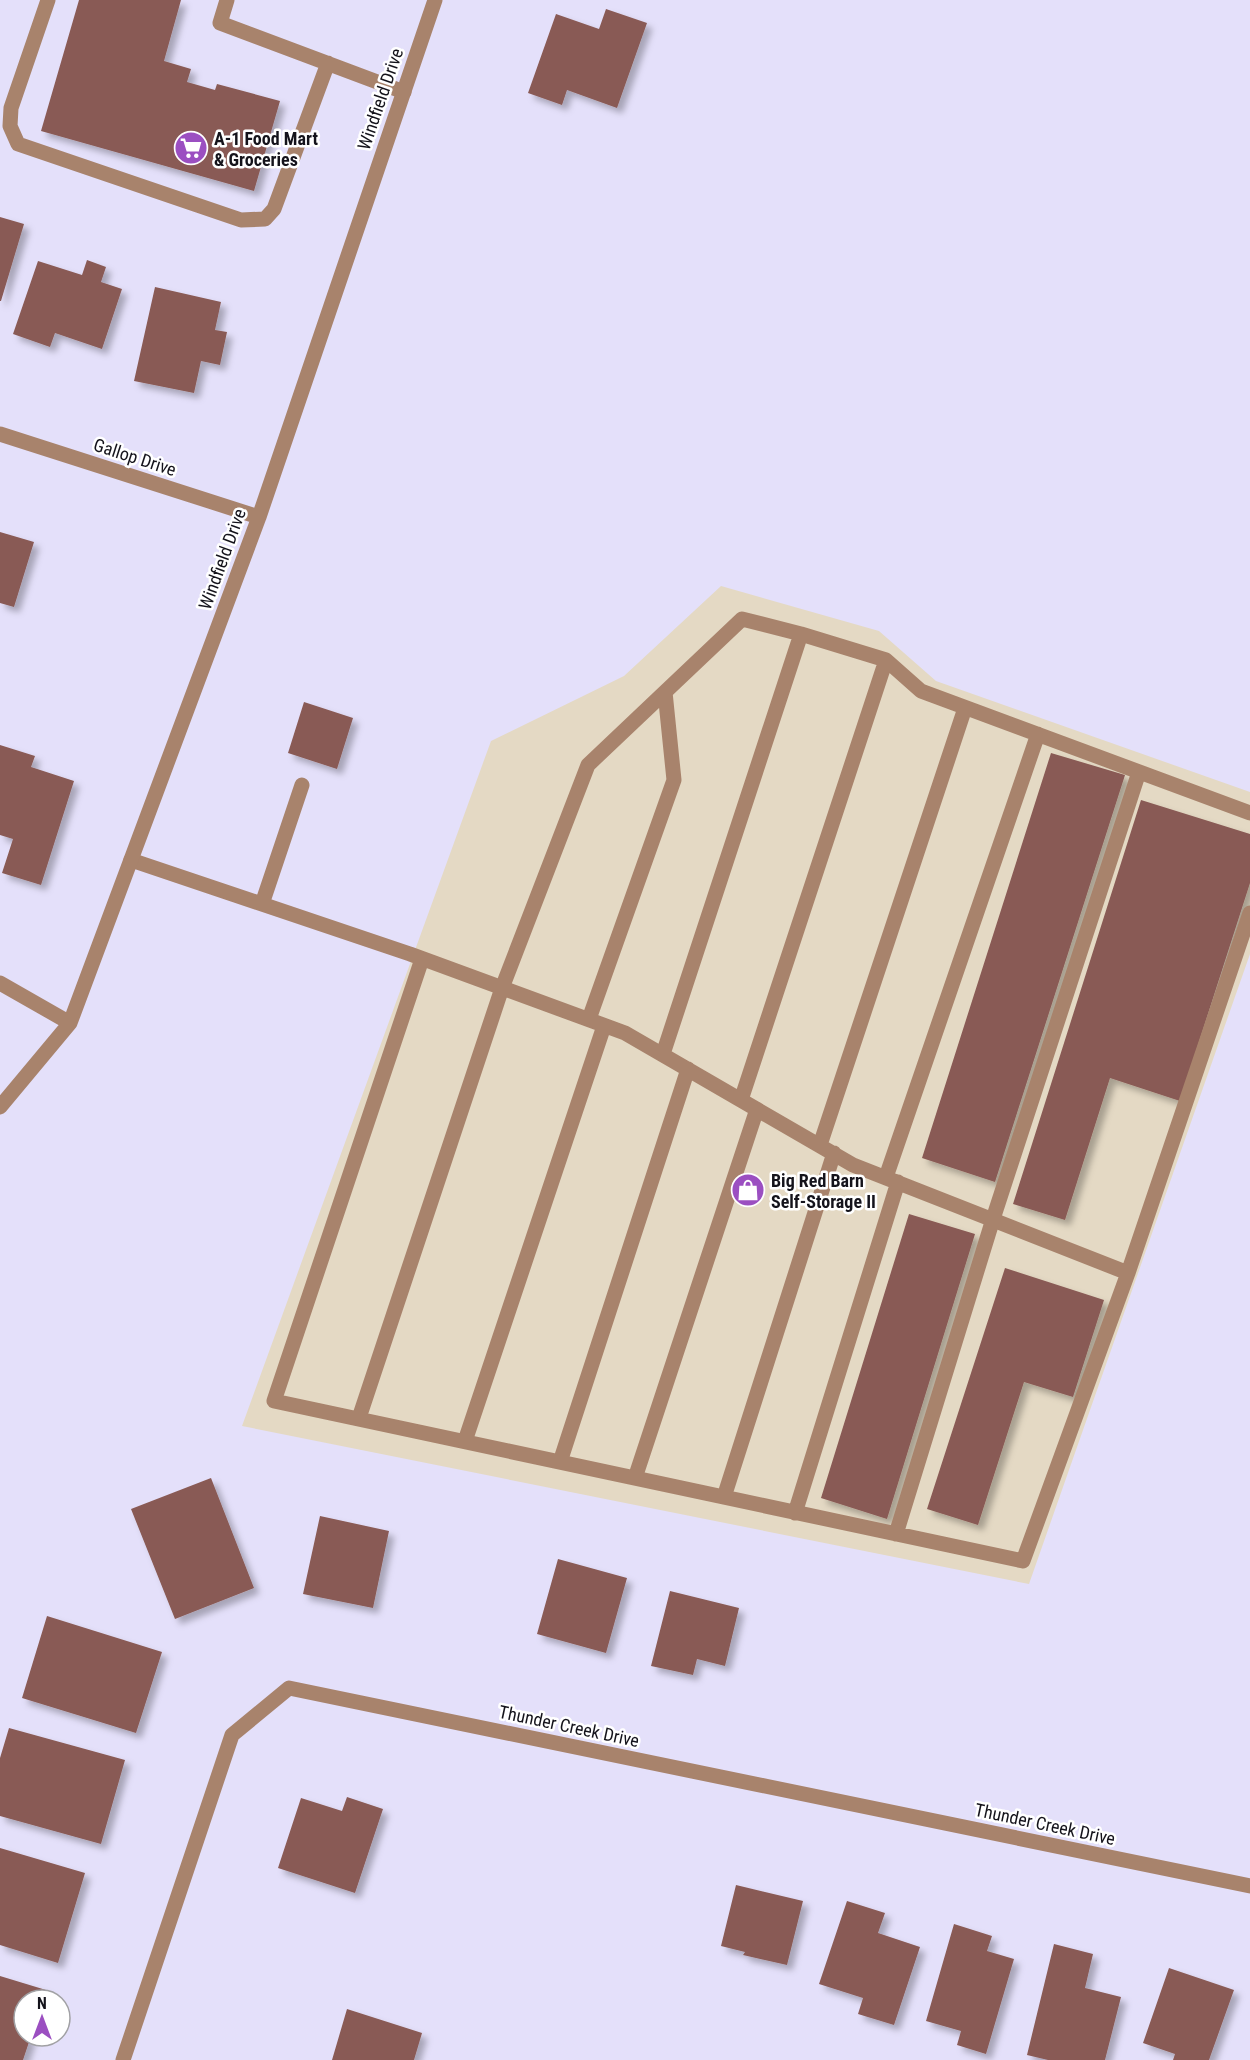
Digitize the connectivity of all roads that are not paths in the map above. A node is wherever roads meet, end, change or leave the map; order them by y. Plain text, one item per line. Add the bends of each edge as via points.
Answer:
1 (48, 0) edge
2 (227, 0) edge
3 (435, 0) edge
4 (328, 63) junction
5 (404, 92) junction
6 (0, 434) edge
7 (259, 517) junction
8 (801, 634) junction
9 (886, 660) junction
10 (665, 692) junction
11 (965, 708) junction
12 (1038, 734) junction
13 (1139, 772) junction
14 (302, 785) dead end
15 (1250, 813) edge
16 (131, 860) junction
17 (261, 904) junction
18 (1250, 913) edge
19 (422, 958) junction
20 (0, 983) edge
21 (502, 988) junction
22 (589, 1019) junction
23 (70, 1023) junction
24 (604, 1026) junction
25 (663, 1054) junction
26 (688, 1069) junction
27 (741, 1100) junction
28 (0, 1107) edge
29 (757, 1109) junction
30 (820, 1145) junction
31 (834, 1154) junction
32 (892, 1180) junction
33 (993, 1219) junction
34 (1128, 1273) junction
35 (359, 1418) junction
36 (465, 1441) junction
37 (560, 1462) junction
38 (635, 1478) junction
39 (724, 1497) junction
40 (795, 1513) junction
41 (896, 1534) junction
42 (1250, 1886) edge
43 (123, 2060) edge

1 - 4 street via 11,108 10,126 18,144 241,220 265,219 274,209
2 - 4 street via 220,23
3 - 5 street, Windfield Drive
4 - 5 street
5 - 7 street, Windfield Drive
6 - 7 street, Gallop Drive
7 - 16 street, Windfield Drive
8 - 9 street
8 - 10 street via 742,619
8 - 25 street
9 - 11 street via 921,691
9 - 27 street
10 - 21 street via 588,765
10 - 22 street via 674,780
11 - 12 street
11 - 30 street
12 - 13 street
12 - 32 street
13 - 15 street
13 - 33 street
14 - 17 street
16 - 17 street
16 - 23 street, Windfield Drive
17 - 19 street
18 - 34 street
19 - 21 street
19 - 35 street via 274,1401
20 - 23 street
21 - 22 street
21 - 35 street
22 - 24 street
23 - 28 street, Windfield Drive
24 - 25 street via 626,1033
24 - 36 street
25 - 26 street
26 - 27 street
26 - 37 street
27 - 29 street
29 - 30 street
29 - 38 street
30 - 31 street
31 - 32 street
31 - 39 street
32 - 33 street
32 - 40 street
33 - 34 street
33 - 41 street
34 - 41 street via 1023,1561
35 - 36 street
36 - 37 street
37 - 38 street
38 - 39 street
39 - 40 street
40 - 41 street
42 - 43 street, Thunder Creek Drive via 289,1688 232,1735

